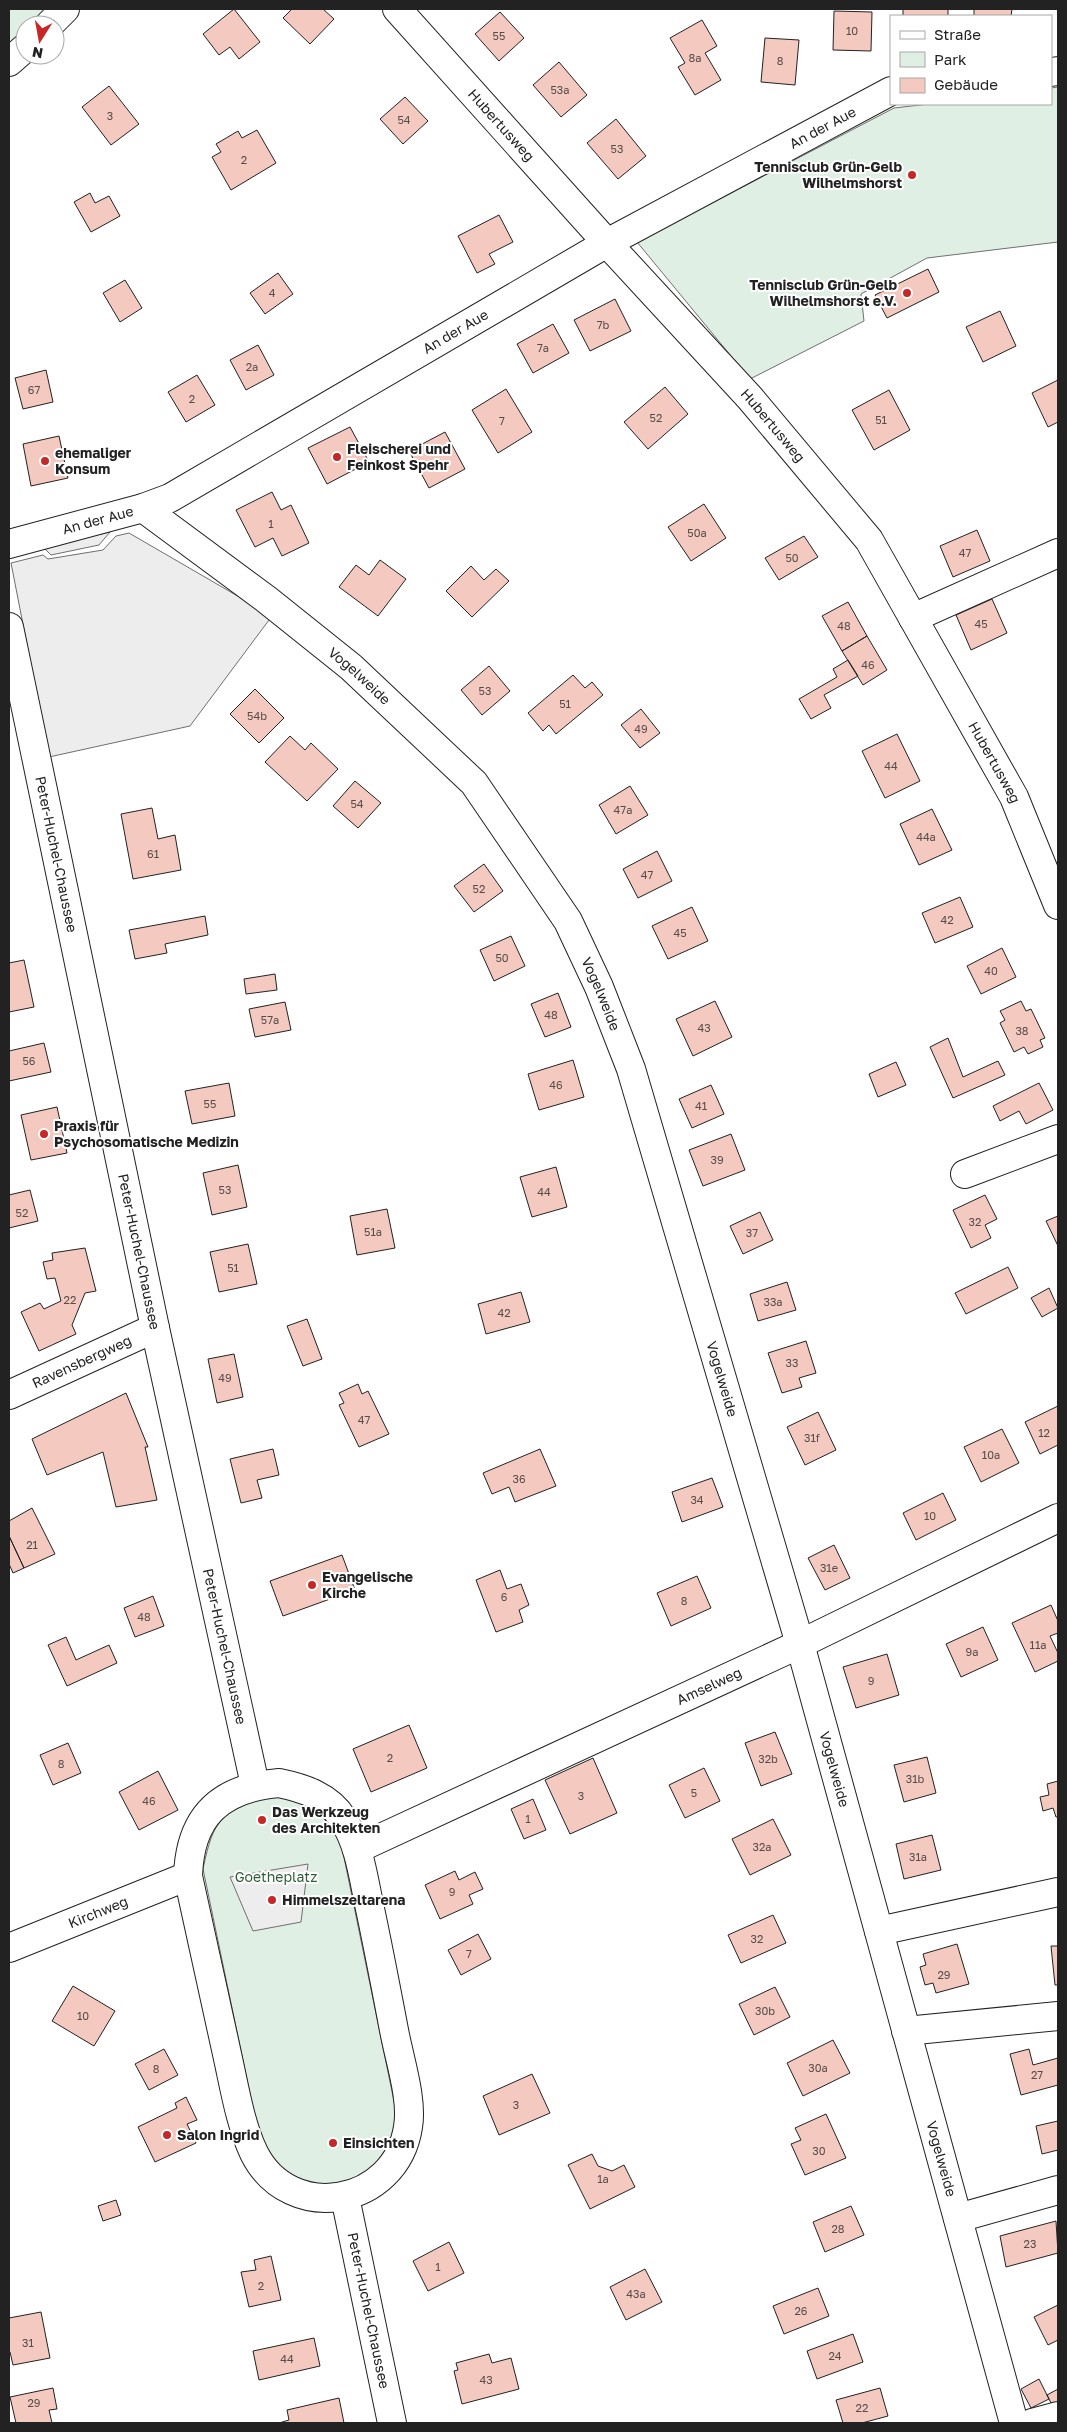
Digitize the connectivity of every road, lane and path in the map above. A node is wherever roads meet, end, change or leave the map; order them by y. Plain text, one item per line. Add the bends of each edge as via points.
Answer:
1 (397, 9) edge
2 (890, 93) edge
3 (607, 243) junction
4 (143, 508) junction
5 (9, 544) edge
6 (1058, 553) edge
7 (913, 618) junction
8 (9, 627) edge
9 (1058, 905) edge
10 (1058, 1139) edge
11 (965, 1174) dead end
12 (155, 1328) junction
13 (9, 1395) edge
14 (1058, 1518) edge
15 (800, 1644) junction
16 (255, 1785) junction
17 (357, 1849) junction
18 (188, 1876) junction
19 (1058, 1892) edge
20 (879, 1931) junction
21 (9, 1948) edge
22 (1058, 2016) edge
23 (906, 2031) junction
24 (1058, 2190) edge
25 (345, 2197) junction
26 (958, 2218) junction
27 (1058, 2416) edge
28 (392, 2423) edge
29 (1014, 2423) edge
30 (1032, 2423) edge

1 - 3 street, Hubertusweg
2 - 3 street, An der Aue
3 - 4 street, An der Aue via 170,498
3 - 7 street, Hubertusweg via 750,398 870,540
4 - 5 street, An der Aue
4 - 15 street, Vogelweide via 351,667 474,782 568,921 599,987 631,1069
6 - 7 street
7 - 9 street, Hubertusweg via 1014,797
8 - 12 street, Peter-Huchel-Chaussee
10 - 11 street
12 - 13 street, Ravensbergweg
12 - 16 street, Peter-Huchel-Chaussee
14 - 15 street, Amselweg
15 - 17 street, Amselweg
15 - 20 street, Vogelweide
16 - 17 street via 279,1783 304,1788 326,1801 343,1818
16 - 18 street via 230,1795 210,1811 196,1831 189,1854
17 - 25 street via 385,1978 409,2126 401,2153 378,2182
18 - 21 street, Kirchweg
18 - 25 street via 238,2105 254,2153 274,2180 307,2197
19 - 20 street
20 - 23 street, Vogelweide
22 - 23 street
23 - 26 street, Vogelweide
24 - 26 street
25 - 28 street, Peter-Huchel-Chaussee
26 - 29 street, Vogelweide
27 - 30 street

